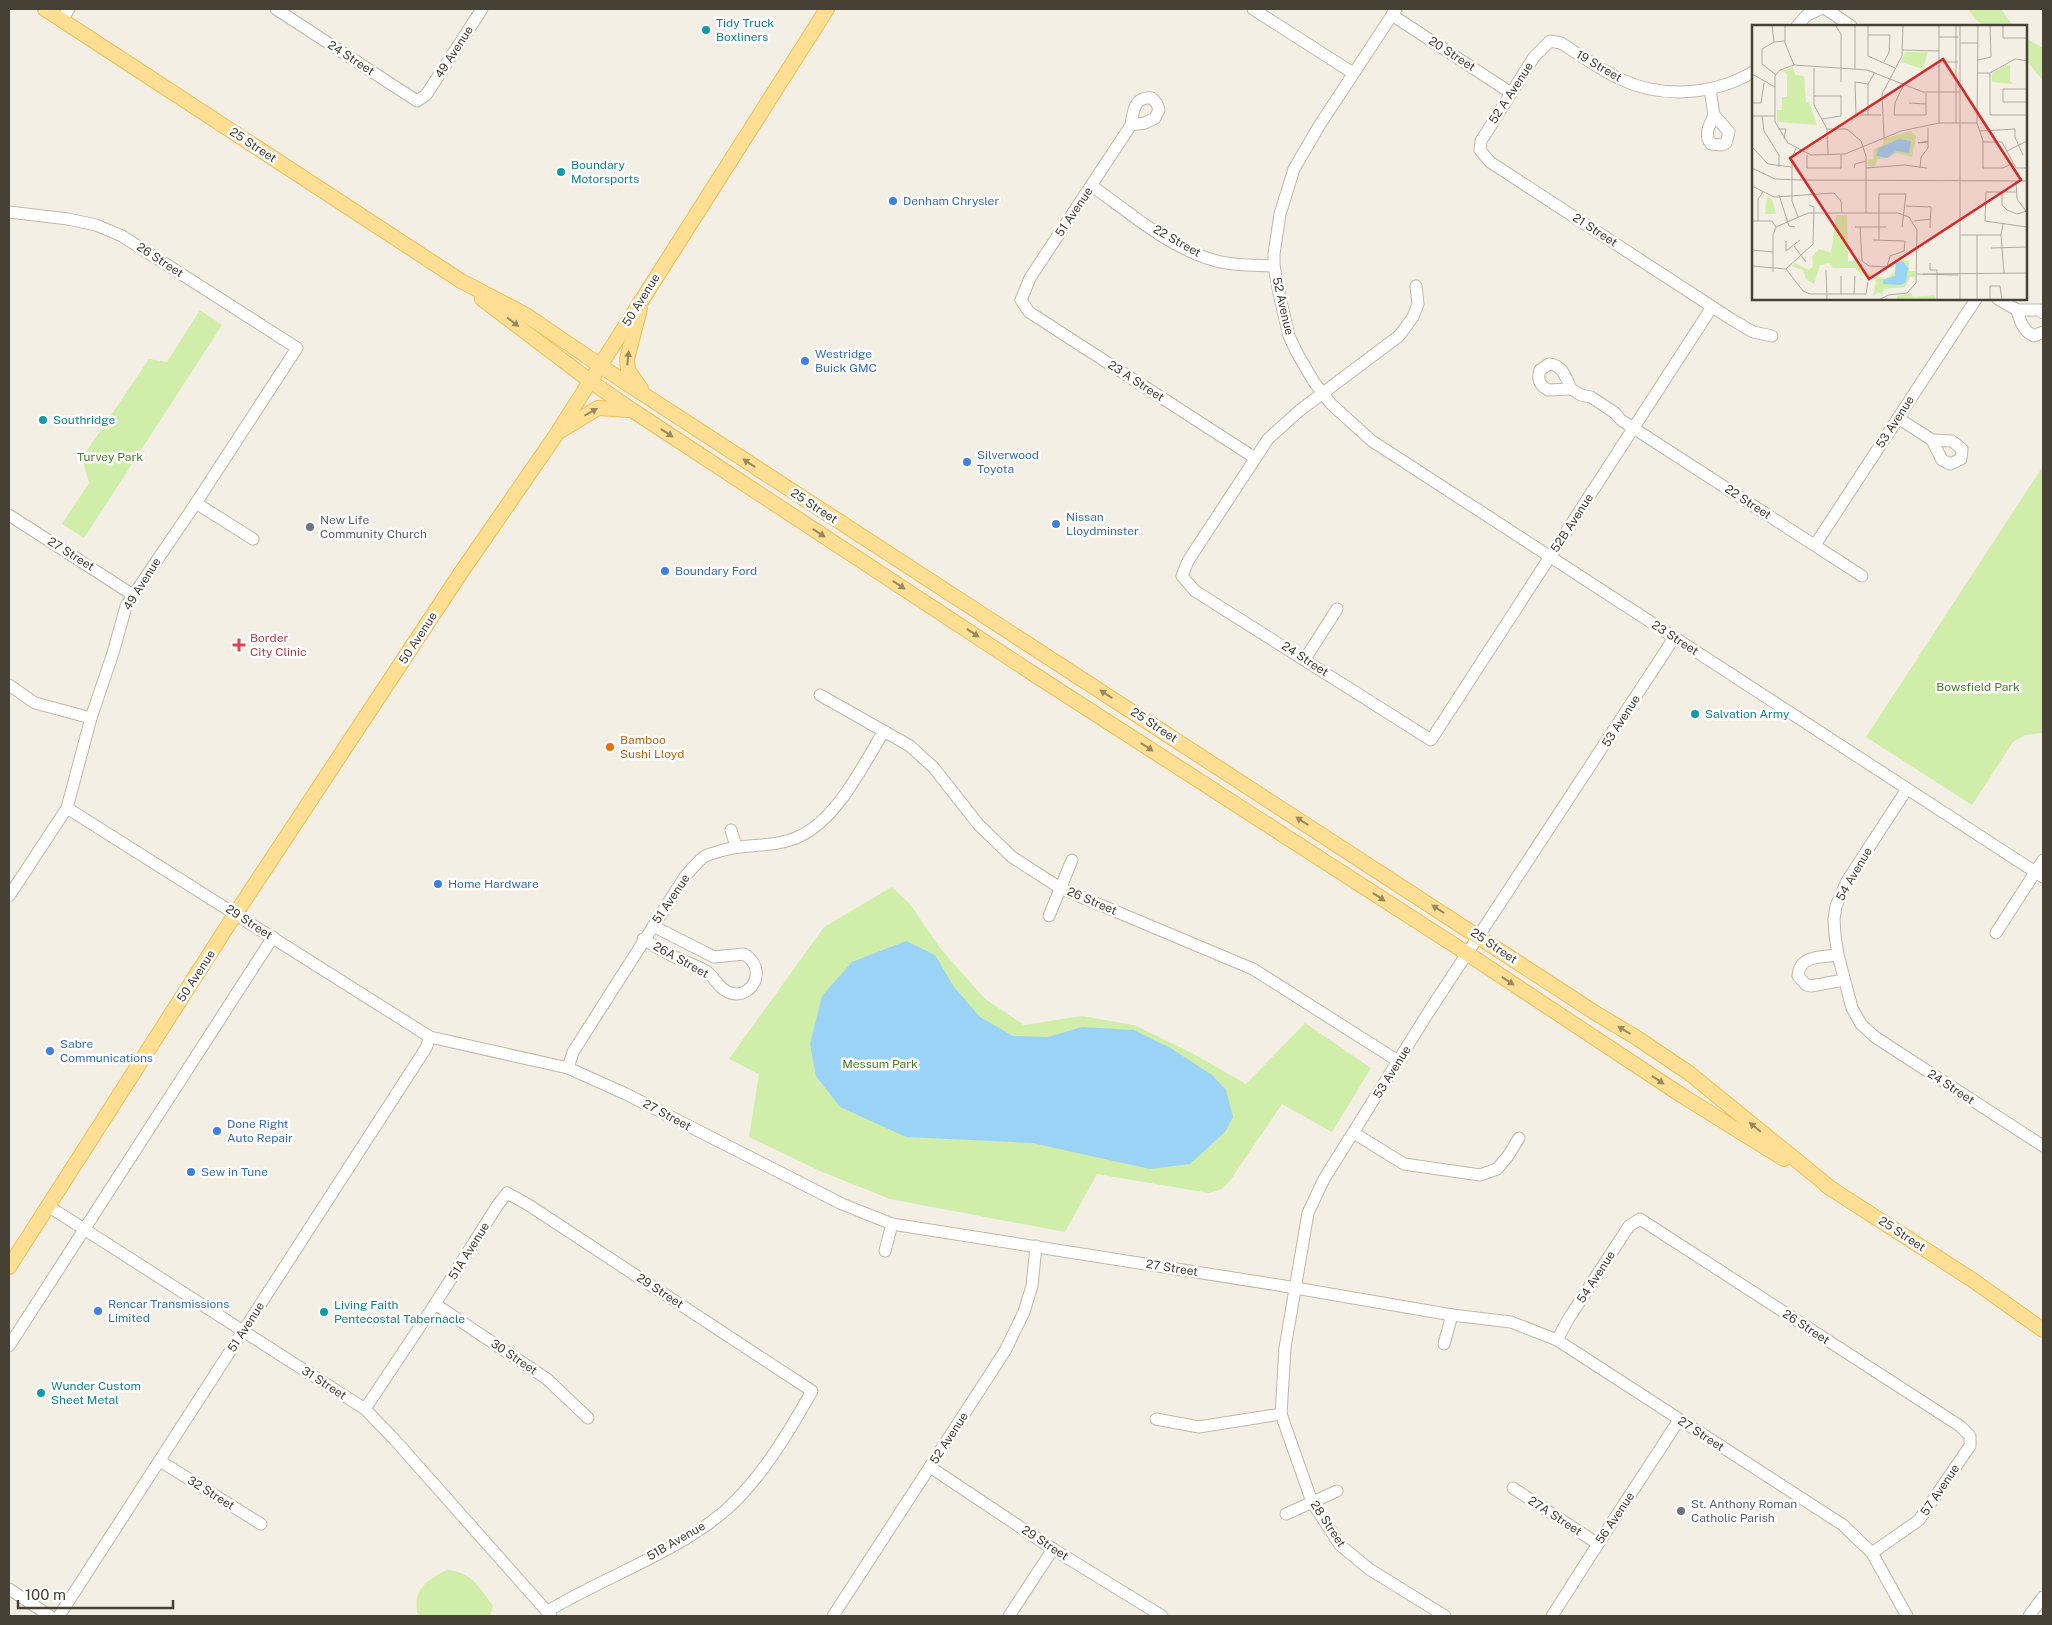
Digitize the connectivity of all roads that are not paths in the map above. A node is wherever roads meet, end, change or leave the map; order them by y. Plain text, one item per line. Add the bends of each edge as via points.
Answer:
1 (45, 9) edge
2 (276, 9) edge
3 (482, 9) edge
4 (827, 9) edge
5 (1253, 9) edge
6 (1820, 9) edge
7 (1826, 9) edge
8 (1394, 12) edge
9 (65, 14) edge
10 (1798, 25) edge
11 (1850, 25) edge
12 (1550, 40) joint
13 (1353, 73) junction
14 (1752, 73) edge
15 (1710, 89) junction
16 (1512, 93) junction
17 (426, 95) joint
18 (1714, 114) dead end
19 (1131, 125) dead end
20 (1480, 150) joint
21 (1092, 186) junction
22 (9, 212) edge
23 (1274, 266) junction
24 (461, 281) junction
25 (1416, 286) dead end
26 (644, 297) junction
27 (1021, 300) joint
28 (1975, 300) edge
29 (2000, 300) edge
30 (1712, 307) junction
31 (2016, 310) junction
32 (2043, 312) edge
33 (2043, 332) edge
34 (1772, 336) dead end
35 (297, 348) joint
36 (599, 365) junction
37 (590, 381) junction
38 (1576, 392) dead end
39 (1322, 393) junction
40 (650, 398) junction
41 (632, 410) junction
42 (1898, 418) junction
43 (1634, 428) junction
44 (556, 435) junction
45 (1932, 440) dead end
46 (1255, 458) junction
47 (196, 503) junction
48 (9, 515) edge
49 (253, 539) dead end
50 (1814, 545) junction
51 (1550, 556) junction
52 (1862, 576) dead end
53 (133, 594) junction
54 (1336, 608) dead end
55 (1674, 638) junction
56 (1305, 659) junction
57 (9, 686) edge
58 (820, 695) dead end
59 (91, 718) junction
60 (884, 731) junction
61 (1431, 740) joint
62 (1907, 789) junction
63 (67, 808) junction
64 (731, 830) dead end
65 (736, 846) junction
66 (1072, 860) dead end
67 (2043, 860) edge
68 (2040, 874) edge
69 (1060, 888) junction
70 (9, 896) edge
71 (236, 913) junction
72 (1049, 916) dead end
73 (653, 926) junction
74 (1996, 933) dead end
75 (1478, 936) junction
76 (273, 937) junction
77 (643, 939) junction
78 (682, 942) junction
79 (1468, 954) junction
80 (1838, 955) junction
81 (675, 957) junction
82 (714, 957) junction
83 (707, 971) junction
84 (1844, 980) junction
85 (1861, 1024) joint
86 (430, 1037) junction
87 (1398, 1061) junction
88 (568, 1068) junction
89 (1354, 1133) junction
90 (1519, 1138) dead end
91 (2043, 1146) edge
92 (1833, 1190) junction
93 (507, 1193) joint
94 (48, 1206) junction
95 (1640, 1219) joint
96 (892, 1224) junction
97 (84, 1229) junction
98 (1036, 1246) junction
99 (885, 1251) dead end
100 (9, 1267) edge
101 (1971, 1279) junction
102 (1295, 1288) junction
103 (435, 1304) junction
104 (1452, 1315) junction
105 (2043, 1318) edge
106 (2043, 1330) edge
107 (243, 1331) junction
108 (1557, 1340) junction
109 (1444, 1344) dead end
110 (9, 1346) edge
111 (812, 1391) joint
112 (365, 1409) junction
113 (1281, 1414) junction
114 (588, 1418) dead end
115 (1156, 1419) dead end
116 (1679, 1420) junction
117 (1970, 1436) joint
118 (160, 1461) junction
119 (930, 1467) junction
120 (1513, 1488) dead end
121 (1337, 1491) dead end
122 (1312, 1502) junction
123 (1286, 1514) dead end
124 (261, 1524) dead end
125 (1598, 1544) junction
126 (1053, 1548) junction
127 (1872, 1553) junction
128 (9, 1589) edge
129 (2043, 1597) edge
130 (550, 1614) edge
131 (50, 1616) edge
132 (58, 1616) edge
133 (833, 1616) edge
134 (1009, 1616) edge
135 (1162, 1616) edge
136 (1445, 1616) edge
137 (1552, 1616) edge
138 (1907, 1616) edge
139 (2030, 1616) edge

1 - 9 main road, 25 Street
2 - 17 street, 24 Street via 417,101
3 - 17 street, 49 Avenue
4 - 26 main road, 50 Avenue
5 - 13 street
6 - 10 street via 1807,15
7 - 11 street
8 - 13 street, 52 Avenue
8 - 16 street, 20 Street
9 - 24 main road, 25 Street
12 - 15 street, 19 Street via 1561,42 1604,70 1639,86 1675,91
12 - 16 street, 52 A Avenue via 1534,57
13 - 23 street, 52 Avenue via 1294,169 1280,214
14 - 15 street, 19 Street
15 - 18 street
16 - 20 street, 52 A Avenue via 1481,141
19 - 21 street, 51 Avenue
20 - 30 street, 21 Street via 1490,162
21 - 23 street, 22 Street via 1190,252 1236,264
21 - 27 street, 51 Avenue via 1030,278
22 - 35 street, 26 Street via 68,219 96,225 122,236
23 - 39 street, 52 Avenue via 1289,336
24 - 36 main road, 25 Street via 526,315
24 -> 37 main road, 25 Street
25 - 39 street via 1416,310 1398,336
26 - 36 main road, 50 Avenue
40 -> 26 main road via 628,370 627,359
27 - 46 street, 23 A Street via 1029,312
28 - 42 street, 53 Avenue
29 - 31 street
30 - 34 street, 21 Street via 1753,332
30 - 43 street, 52B Avenue
31 - 32 street
31 - 33 street via 2028,333 2034,336
35 - 47 street, 49 Avenue
36 - 37 main road, 50 Avenue
36 - 40 main road, 25 Street
37 - 41 main road, 25 Street
37 - 44 main road, 50 Avenue
38 - 43 street, 22 Street via 1610,418 1618,418
39 - 46 street via 1283,423
39 - 51 street, 23 Street via 1337,411 1372,441
75 -> 40 main road, 25 Street
44 -> 41 main road via 598,408
41 -> 79 main road, 25 Street
42 - 45 street
42 - 50 street, 53 Avenue
43 - 50 street, 22 Street
43 - 51 street, 52B Avenue
44 - 71 main road, 50 Avenue
46 - 56 street, 24 Street via 1188,560 1182,576 1195,590
47 - 49 street
47 - 53 street, 49 Avenue
48 - 53 street, 27 Street
50 - 52 street, 22 Street
51 - 55 street, 23 Street
51 - 61 street, 52B Avenue
53 - 59 street, 49 Avenue via 126,606
54 - 56 street
55 - 62 street, 23 Street
55 - 75 street, 53 Avenue
56 - 61 street, 24 Street
57 - 59 street via 35,703
58 - 60 street, 26 Street
59 - 63 street, 49 Avenue
60 - 65 street, 51 Avenue via 841,800 823,820 798,837
60 - 69 street, 26 Street via 910,746 934,768 994,842 1012,858
62 - 68 street, 23 Street
62 - 80 street, 54 Avenue via 1841,893 1834,920
63 - 70 street, 49 Avenue
63 - 71 street, 29 Street
64 - 65 street
65 - 73 street, 51 Avenue via 706,856 686,875
66 - 69 street
67 - 68 street
68 - 74 street
69 - 72 street
69 - 87 street, 26 Street via 1253,969
71 - 76 street, 29 Street
71 - 94 main road, 50 Avenue
73 - 77 street, 51 Avenue
73 - 78 street, 26A Street
75 - 79 street, 53 Avenue
92 -> 75 main road, 25 Street via 1675,1062
76 - 86 street, 29 Street
76 - 97 street
77 - 81 street, 26A Street
77 - 88 street, 51 Avenue via 571,1055
78 - 81 street
78 - 82 street, 26A Street
79 - 87 street, 53 Avenue
79 -> 92 main road, 25 Street
80 - 84 street, 54 Avenue
80 - 84 street via 1803,961 1798,976 1811,986
81 - 83 street, 26A Street
82 - 83 street
82 - 83 street, 26A Street via 744,954 755,963 758,978 739,994 729,993
84 - 85 street, 54 Avenue via 1852,1008
85 - 91 street, 24 Street via 1887,1046
86 - 88 street, 27 Street
86 - 107 street, 51 Avenue
87 - 89 street, 53 Avenue
88 - 96 street, 27 Street via 842,1204
89 - 90 street via 1404,1164 1480,1175 1497,1169
89 - 102 street, 53 Avenue via 1324,1179 1308,1213
92 - 101 main road, 25 Street
93 - 103 street, 51A Avenue
93 - 111 street, 29 Street
94 - 97 street, 31 Street
94 - 100 main road, 50 Avenue
95 - 108 street, 54 Avenue via 1629,1226
95 - 117 street, 26 Street via 1960,1426
96 - 98 street, 27 Street
96 - 99 street
97 - 107 street, 31 Street
97 - 110 street
98 - 102 street, 27 Street
98 - 119 street, 52 Avenue via 1032,1286 1024,1312 1005,1351
101 - 105 main road, 25 Street
101 - 106 main road, 25 Street
102 - 104 street, 27 Street
102 - 113 street, 53 Avenue via 1285,1348
103 - 112 street, 51A Avenue
103 - 114 street, 30 Street via 547,1379
104 - 108 street, 27 Street via 1511,1322
104 - 109 street
107 - 112 street, 31 Street
107 - 118 street, 51 Avenue
108 - 116 street, 27 Street
111 - 130 street, 51B Avenue via 774,1452 727,1508 689,1536
112 - 130 street, 31 Street
113 - 115 street via 1199,1427
113 - 122 street, 28 Street
116 - 125 street, 56 Avenue
116 - 127 street, 27 Street via 1843,1525
117 - 127 street, 57 Avenue via 1970,1446 1920,1520
118 - 124 street, 32 Street
118 - 132 street, 51 Avenue
119 - 126 street, 29 Street
119 - 133 street, 52 Avenue
120 - 125 street, 27A Street
121 - 122 street
122 - 123 street
122 - 136 street, 28 Street via 1340,1545 1368,1568
125 - 137 street, 56 Avenue
126 - 134 street
126 - 135 street, 29 Street
127 - 138 street, 27 Street
128 - 131 street
129 - 139 street

